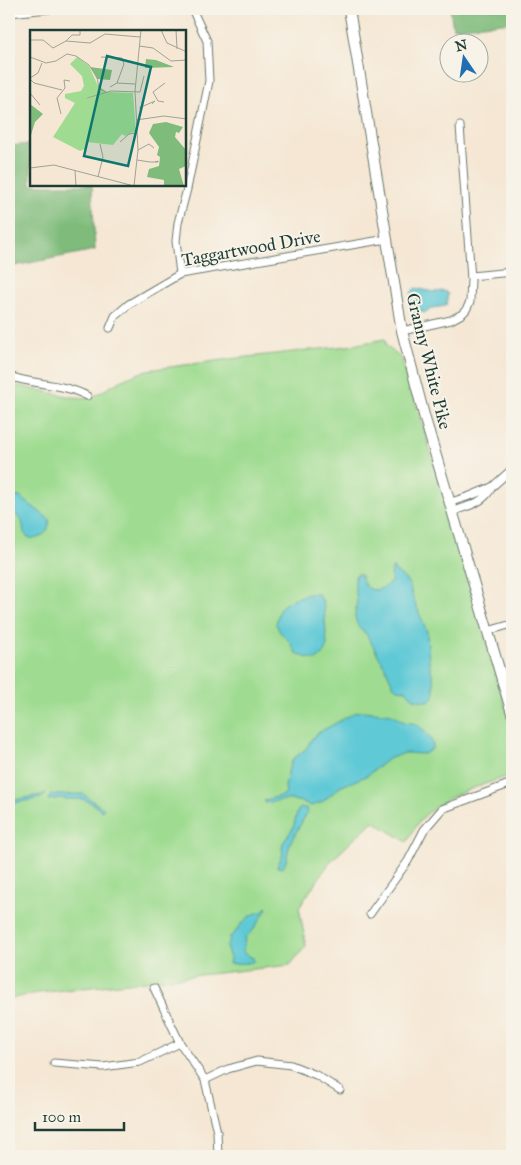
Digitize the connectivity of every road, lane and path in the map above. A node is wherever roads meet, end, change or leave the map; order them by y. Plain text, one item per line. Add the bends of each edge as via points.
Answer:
1 (49, 9) edge
2 (192, 9) edge
3 (349, 9) edge
4 (9, 13) edge
5 (460, 126) dead end
6 (387, 239) junction
7 (512, 272) edge
8 (180, 274) junction
9 (471, 276) junction
10 (110, 328) dead end
11 (402, 331) junction
12 (9, 376) edge
13 (87, 396) dead end
14 (512, 469) edge
15 (452, 507) junction
16 (512, 624) edge
17 (488, 631) junction
18 (512, 713) edge
19 (512, 783) edge
20 (370, 914) dead end
21 (154, 988) dead end
22 (180, 1043) junction
23 (54, 1063) dead end
24 (205, 1080) junction
25 (340, 1090) dead end
26 (218, 1156) edge

1 - 4 street
2 - 8 street via 207,41 209,81 178,223 176,240
3 - 6 main road, Granny White Pike
5 - 9 street
6 - 8 street, Taggartwood Drive
6 - 11 main road, Granny White Pike
7 - 9 street
8 - 10 street, Taggartwood Drive via 128,304 115,316
9 - 11 street via 471,299 462,314 451,320
11 - 15 main road, Granny White Pike
12 - 13 street
14 - 15 street via 492,487
15 - 17 main road, Granny White Pike
16 - 17 street
17 - 18 main road, Granny White Pike
19 - 20 street via 442,809 424,830 408,861
21 - 22 street
22 - 23 street via 140,1062 103,1067
22 - 24 street
24 - 25 street via 228,1068 257,1061 291,1065
24 - 26 street via 217,1132

